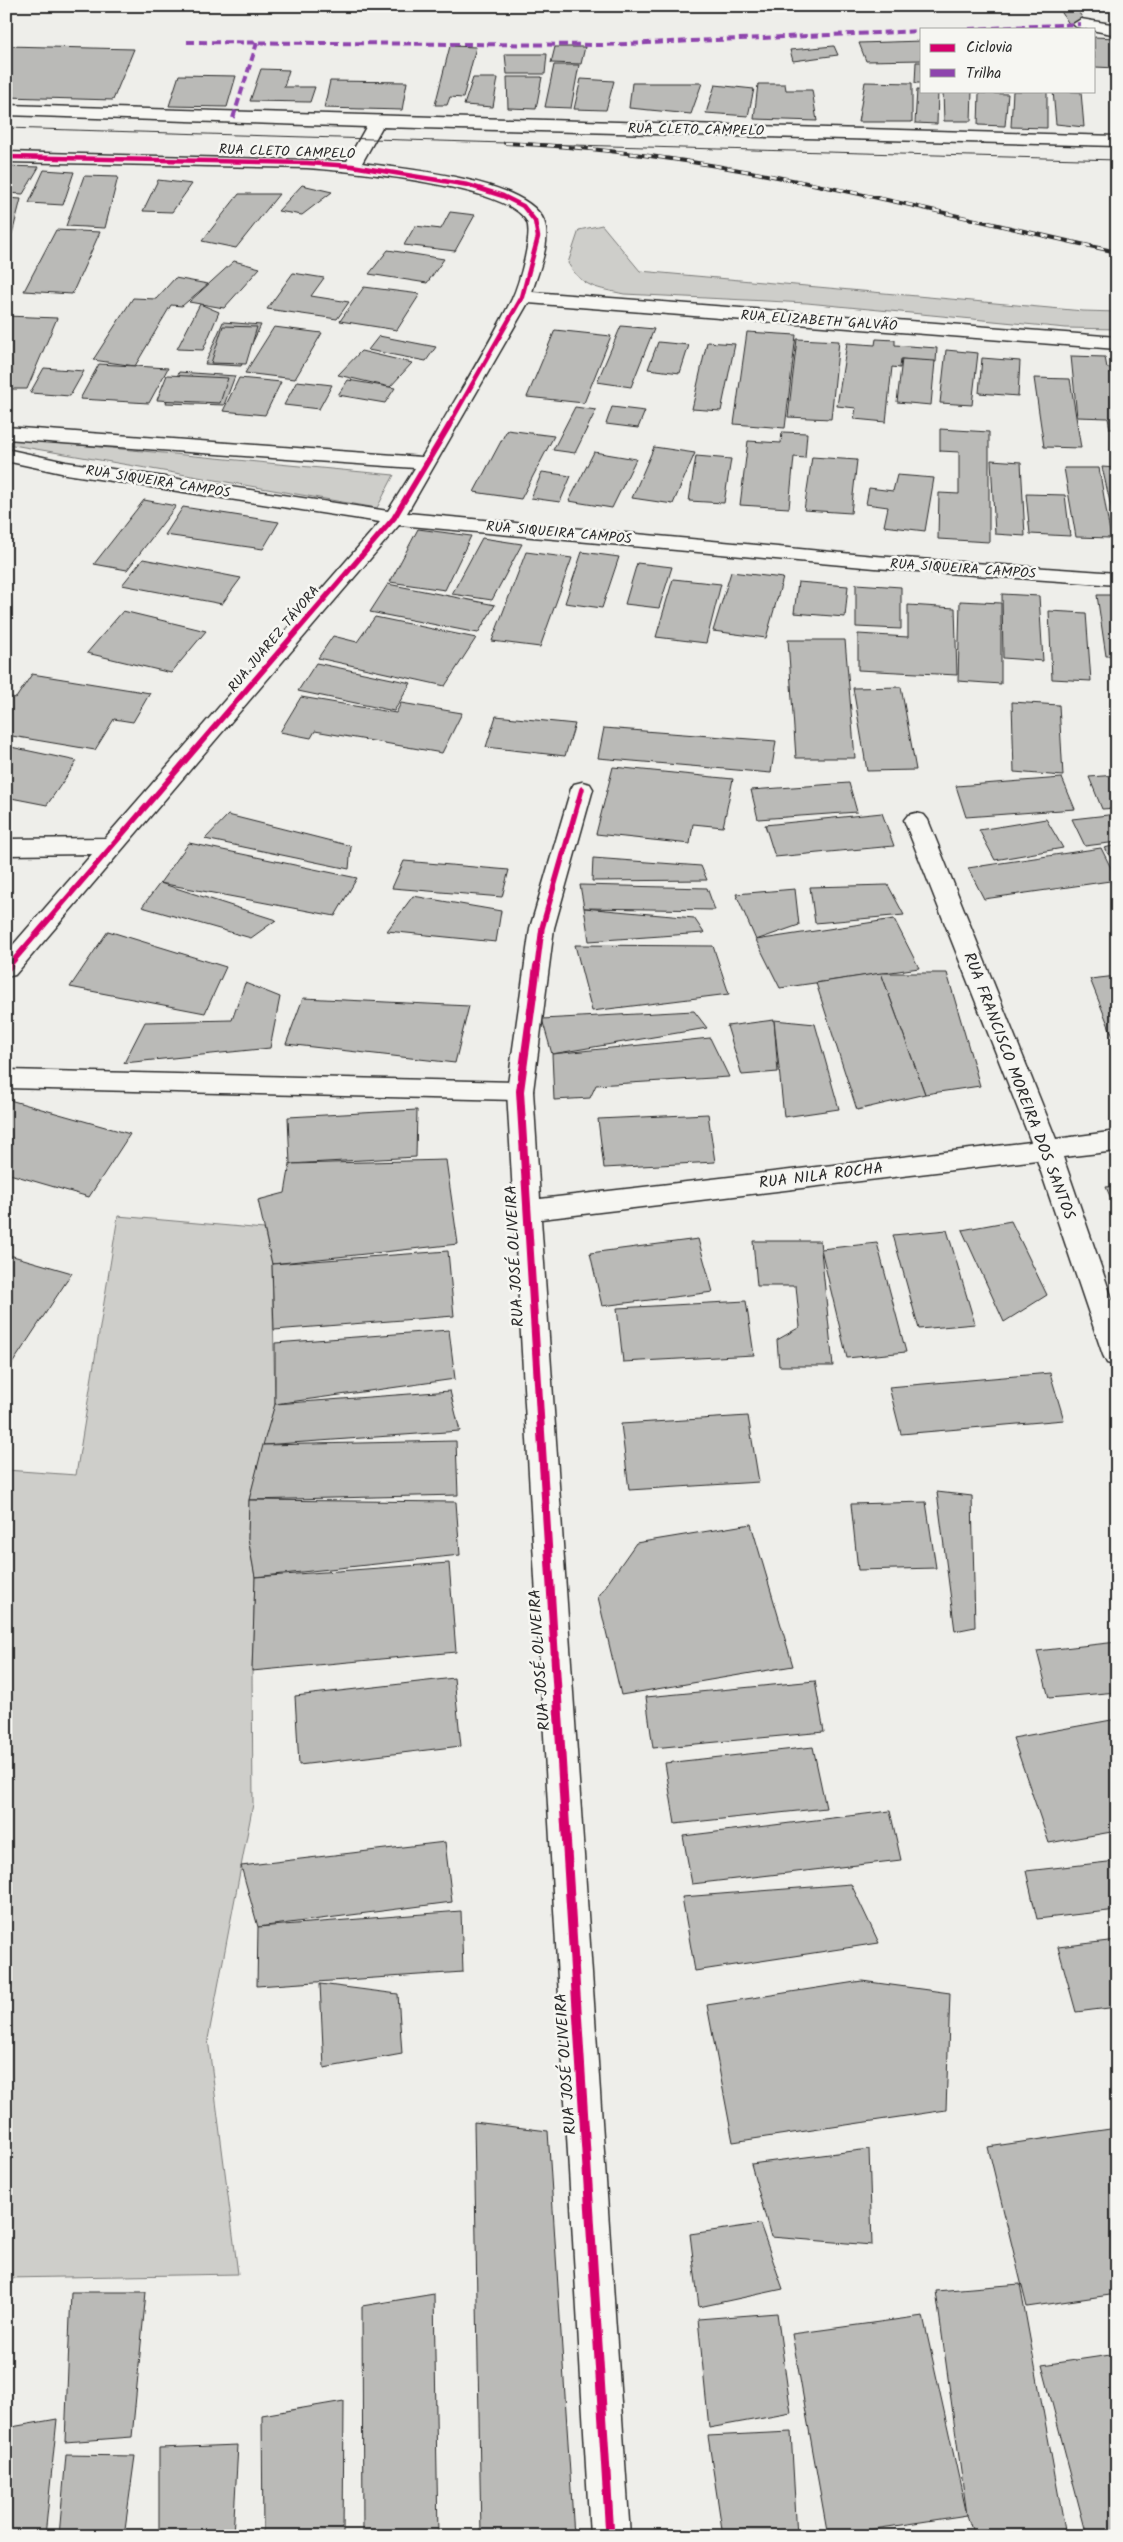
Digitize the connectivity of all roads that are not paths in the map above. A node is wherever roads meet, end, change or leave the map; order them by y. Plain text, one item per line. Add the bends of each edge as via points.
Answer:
1 (1081, 24) dead end
2 (1117, 30) edge
3 (6, 110) edge
4 (377, 122) junction
5 (1117, 140) edge
6 (6, 157) edge
7 (352, 166) junction
8 (522, 297) junction
9 (1117, 343) edge
10 (6, 433) edge
11 (6, 455) edge
12 (428, 463) junction
13 (394, 518) junction
14 (1117, 579) edge
15 (582, 789) dead end
16 (916, 820) dead end
17 (114, 846) junction
18 (6, 847) edge
19 (6, 969) edge
20 (6, 1080) edge
21 (520, 1091) junction
22 (1117, 1141) edge
23 (1046, 1150) junction
24 (526, 1211) junction
25 (1117, 1355) edge
26 (610, 2536) edge

1 - 2 street
3 - 4 street, RUA CLETO CAMPELO
4 - 5 street, RUA CLETO CAMPELO
4 - 7 street
6 - 7 street, RUA CLETO CAMPELO
7 - 8 street, RUA CLETO CAMPELO via 468,185 523,206 535,221 538,237
8 - 9 street, RUA ELIZABETH GALVÃO
8 - 12 street, RUA JUAREZ TÁVORA
10 - 12 street
11 - 13 street, RUA SIQUEIRA CAMPOS via 66,468
12 - 13 street, RUA JUAREZ TÁVORA
13 - 14 street, RUA SIQUEIRA CAMPOS via 875,562
13 - 17 street, RUA JUAREZ TÁVORA
15 - 21 street, RUA JOSÉ OLIVEIRA via 542,928
16 - 23 street, RUA FRANCISCO MOREIRA DOS SANTOS
17 - 18 street
17 - 19 street, RUA JUAREZ TÁVORA
20 - 21 street
21 - 24 street, RUA JOSÉ OLIVEIRA
22 - 23 street, RUA NILA ROCHA
23 - 24 street, RUA NILA ROCHA
23 - 25 street, RUA FRANCISCO MOREIRA DOS SANTOS
24 - 26 street, RUA JOSÉ OLIVEIRA

